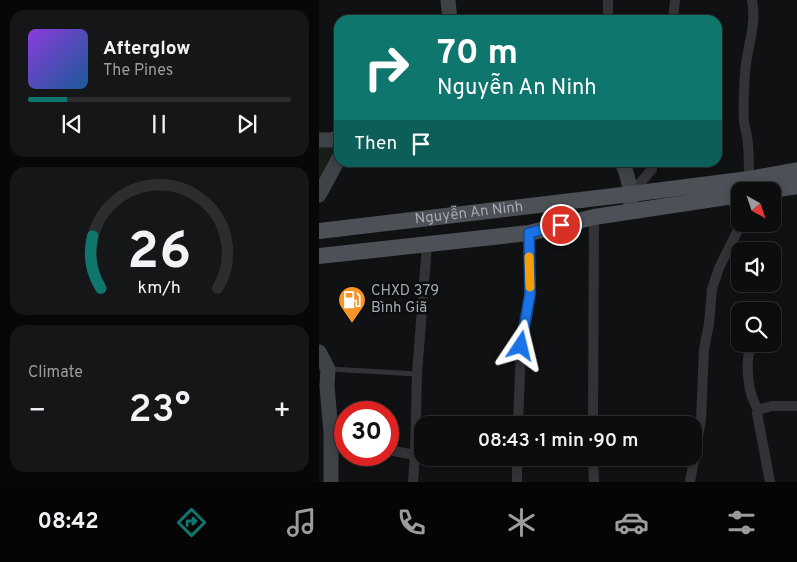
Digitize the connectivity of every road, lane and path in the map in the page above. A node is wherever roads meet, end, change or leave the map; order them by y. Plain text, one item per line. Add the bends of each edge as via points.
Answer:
1 (448, 0) edge
2 (608, 0) edge
3 (675, 0) edge
4 (752, 0) edge
5 (450, 15) edge
6 (608, 15) edge
7 (674, 15) edge
8 (334, 139) edge
9 (319, 140) edge
10 (334, 167) edge
11 (623, 167) edge
12 (652, 167) edge
13 (797, 170) edge
14 (749, 179) junction
15 (797, 186) edge
16 (781, 189) edge
17 (631, 194) junction
18 (319, 195) edge
19 (731, 197) edge
20 (631, 212) junction
21 (594, 217) junction
22 (319, 231) edge
23 (737, 232) edge
24 (529, 233) junction
25 (427, 244) junction
26 (319, 256) edge
27 (319, 352) edge
28 (749, 352) edge
29 (328, 368) junction
30 (417, 374) junction
31 (797, 406) edge
32 (759, 411) junction
33 (416, 416) edge
34 (518, 416) edge
35 (593, 416) edge
36 (334, 422) edge
37 (399, 452) edge
38 (414, 455) edge
39 (334, 465) edge
40 (414, 466) edge
41 (517, 466) edge
42 (593, 466) edge
43 (331, 482) edge
44 (413, 482) edge
45 (517, 482) edge
46 (594, 482) edge
47 (690, 482) edge
48 (770, 482) edge

1 - 5 street
2 - 6 street
3 - 7 street
4 - 14 street via 754,21 745,70 744,101
8 - 9 street
10 - 18 street
11 - 17 street
12 - 17 street
13 - 14 main road, Nguyễn An Ninh
14 - 17 main road, Nguyễn An Ninh
15 - 16 main road
17 - 20 street
17 - 22 main road, Nguyễn An Ninh
19 - 20 main road, Nguyễn An Ninh
20 - 21 main road, Nguyễn An Ninh
21 - 24 main road, Nguyễn An Ninh
21 - 35 street
23 - 47 street via 712,289 704,349 701,420
24 - 25 main road, Nguyễn An Ninh
24 - 34 street via 530,294 521,346
25 - 26 main road, Nguyễn An Ninh
25 - 30 street
27 - 29 street
28 - 32 street via 748,371 753,403
29 - 30 lane
29 - 36 street via 327,386
30 - 33 street
31 - 32 street via 772,406
32 - 48 street
37 - 38 street
39 - 43 street
40 - 44 street
41 - 45 street
42 - 46 street

